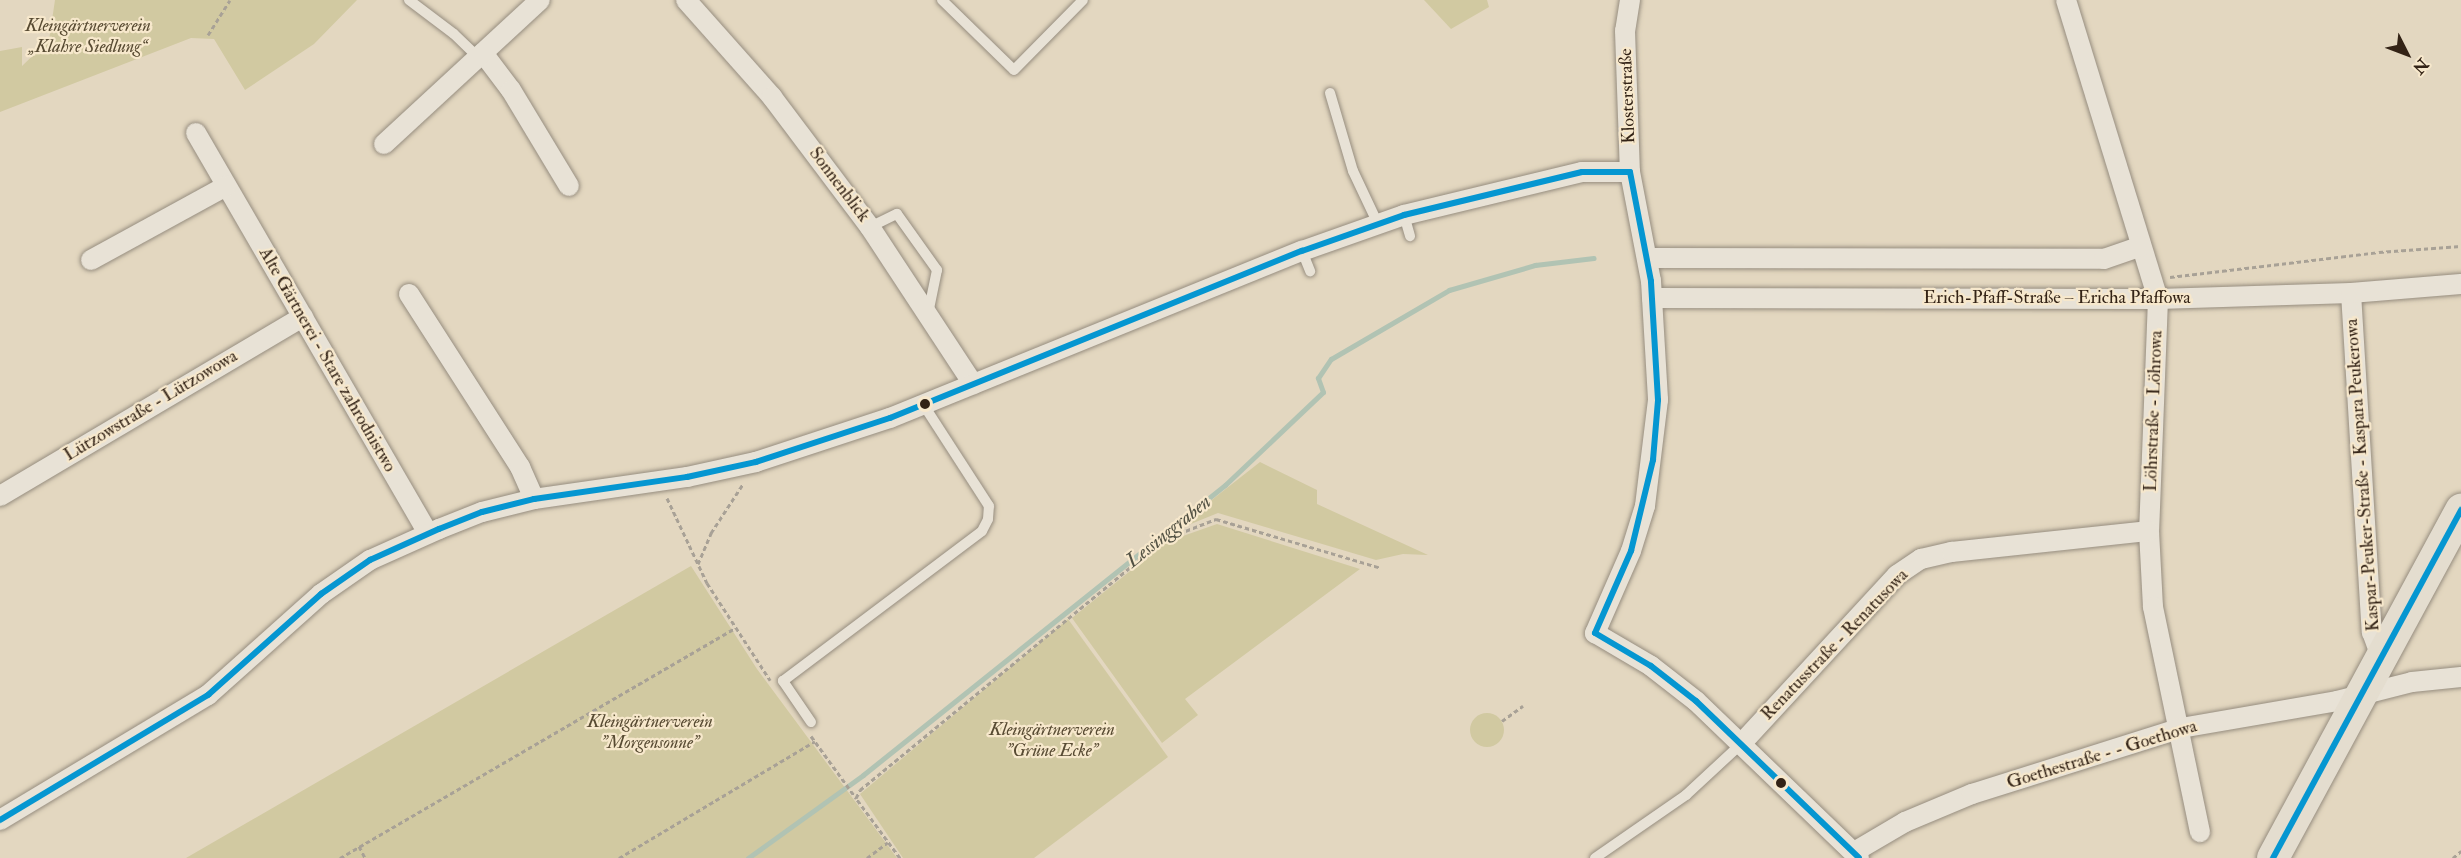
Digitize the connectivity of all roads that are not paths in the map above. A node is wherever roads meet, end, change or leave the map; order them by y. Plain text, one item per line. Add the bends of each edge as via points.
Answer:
1 (409, 0) edge
2 (540, 0) edge
3 (686, 0) edge
4 (942, 0) edge
5 (1083, 0) edge
6 (1630, 0) edge
7 (2066, 0) edge
8 (480, 55) junction
9 (1330, 93) dead end
10 (196, 133) dead end
11 (384, 144) dead end
12 (1630, 172) junction
13 (226, 186) junction
14 (569, 186) dead end
15 (1404, 215) junction
16 (1378, 224) junction
17 (870, 226) junction
18 (1410, 236) dead end
19 (2140, 246) junction
20 (1302, 251) junction
21 (1648, 258) junction
22 (91, 260) dead end
23 (1310, 271) dead end
24 (2461, 284) edge
25 (2351, 293) junction
26 (409, 294) dead end
27 (1652, 298) junction
28 (2158, 299) junction
29 (927, 314) junction
30 (303, 317) junction
31 (972, 384) junction
32 (923, 404) junction
33 (0, 496) edge
34 (534, 498) junction
35 (2461, 510) edge
36 (2149, 531) junction
37 (428, 533) junction
38 (2381, 657) junction
39 (2461, 677) edge
40 (2361, 694) junction
41 (810, 727) road end
42 (2181, 728) junction
43 (1741, 744) junction
44 (0, 820) edge
45 (2200, 832) dead end
46 (1857, 855) edge
47 (1595, 858) edge
48 (2273, 858) edge

1 - 8 lane
2 - 8 street
3 - 17 street, Sonnenblick via 772,97
4 - 5 lane via 1014,70
6 - 12 street, Klosterstraße via 1625,31
7 - 19 street, Löhrstraße - Löhrowa
8 - 11 street
8 - 14 street via 511,90
9 - 16 lane via 1353,171
10 - 13 street, Alte Gärtnerei - Stare zahrodnistwo
12 - 15 street via 1582,172
12 - 21 street, Klosterstraße
13 - 22 street
13 - 30 street, Alte Gärtnerei - Stare zahrodnistwo
15 - 16 street
15 - 18 lane
16 - 20 street
17 - 29 street, Sonnenblick
17 - 29 lane via 897,214 937,270
19 - 21 street, Erich-Pfaff-Straße – Ericha Pfaffowa via 2104,259
19 - 28 street, Löhrstraße - Löhrowa
20 - 23 lane
20 - 31 street
21 - 27 street, Klosterstraße
24 - 25 street, Erich-Pfaff-Straße – Ericha Pfaffowa
25 - 28 street, Erich-Pfaff-Straße – Ericha Pfaffowa
25 - 38 street, Kaspar-Peuker-Straße - Kaspara Peukerowa via 2372,632
26 - 34 street via 520,467
27 - 28 street, Erich-Pfaff-Straße – Ericha Pfaffowa
27 - 43 street, Klosterstraße via 1658,400 1653,460 1632,551 1595,633 1651,666 1696,700
28 - 36 street, Löhrstraße - Löhrowa
29 - 31 street, Sonnenblick
30 - 33 street, Lützowstraße - Lützowowa
30 - 37 street, Alte Gärtnerei - Stare zahrodnistwo
31 - 32 street
32 - 34 street via 818,443 745,464
32 - 41 lane via 989,506 988,519 982,531 783,681
34 - 37 street via 482,512
35 - 38 main road
36 - 42 street, Löhrstraße - Löhrowa via 2153,607
36 - 43 street, Renatusstraße - Renatusowa via 1952,552 1921,559 1897,575
37 - 44 street via 370,560 321,594 208,695
38 - 40 main road
39 - 40 street, Goethestraße - - Goethowa via 2412,682
40 - 42 street, Goethestraße - - Goethowa
40 - 48 main road
42 - 45 street, Löhrstraße - Löhrowa
42 - 46 street, Goethestraße - - Goethowa via 1972,794 1905,822
43 - 46 street
43 - 47 lane via 1686,795

